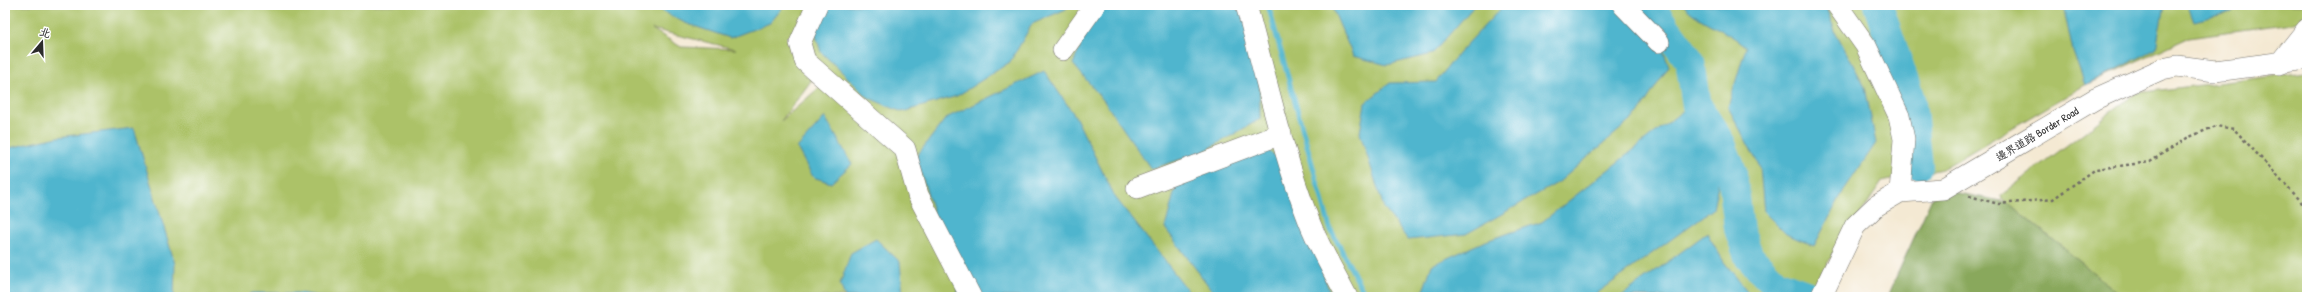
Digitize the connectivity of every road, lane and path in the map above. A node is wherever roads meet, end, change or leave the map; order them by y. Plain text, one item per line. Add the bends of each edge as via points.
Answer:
1 (817, 5) edge
2 (1095, 5) edge
3 (1246, 5) edge
4 (1623, 5) edge
5 (1837, 5) edge
6 (2307, 29) edge
7 (1659, 42) dead end
8 (1063, 50) dead end
9 (2307, 59) edge
10 (2278, 64) junction
11 (1281, 134) junction
12 (1137, 188) dead end
13 (1943, 189) junction
14 (1900, 192) junction
15 (2307, 210) edge
16 (971, 297) edge
17 (1347, 297) edge
18 (1821, 297) edge

1 - 16 street via 800,43 805,61 905,148 918,195
2 - 8 street
3 - 11 street
4 - 7 street
5 - 14 street via 1866,46 1899,116 1904,139
6 - 10 street
9 - 10 street, 邊界道路 Border Road
10 - 13 street, 邊界道路 Border Road via 2215,71 2177,66 2162,69 2095,99
11 - 12 street
11 - 17 street via 1309,220
13 - 14 street, 邊界道路 Border Road
13 - 15 path via 2000,204 2053,199 2096,169 2150,162 2187,138 2216,126 2234,129
14 - 18 street, 邊界道路 Border Road via 1876,206 1855,226

